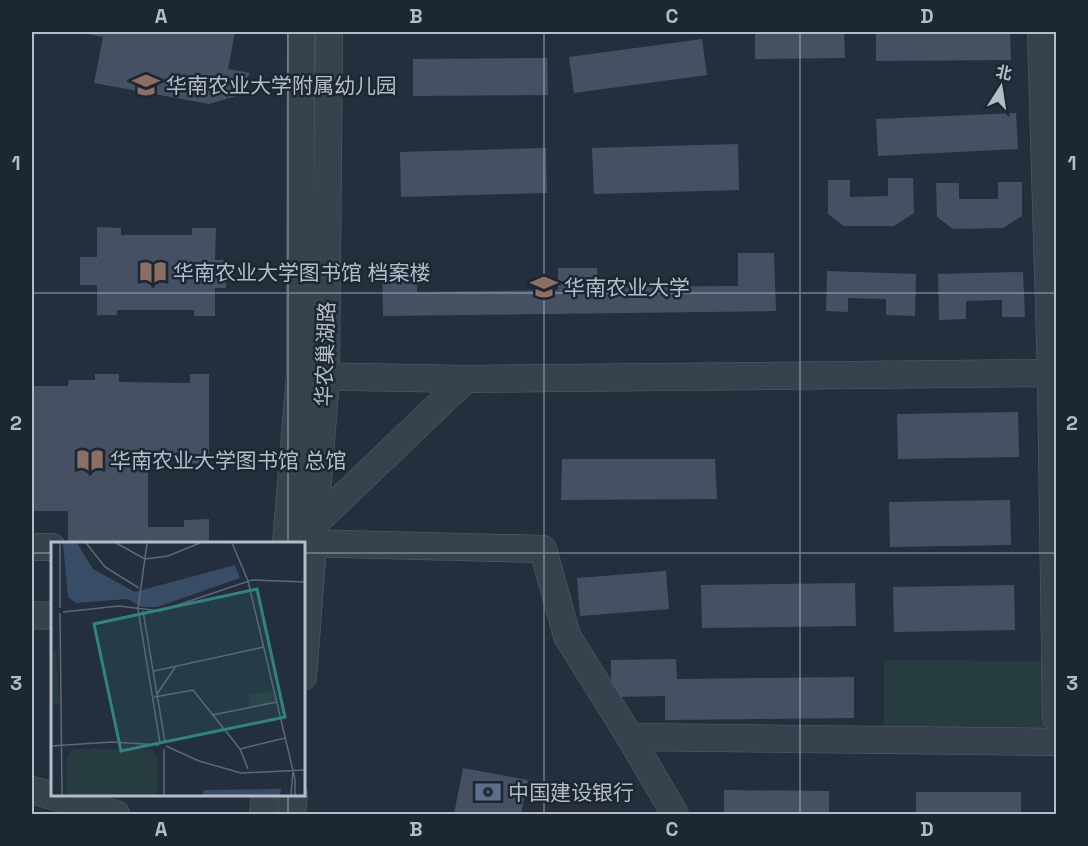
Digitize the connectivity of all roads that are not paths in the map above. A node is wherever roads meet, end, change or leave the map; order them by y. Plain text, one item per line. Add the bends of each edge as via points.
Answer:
1 (301, 32) edge
2 (329, 32) edge
3 (1041, 32) edge
4 (1051, 373) junction
5 (300, 376) junction
6 (326, 376) junction
7 (466, 379) junction
8 (310, 537) edge
9 (286, 542) edge
10 (290, 542) edge
11 (32, 547) edge
12 (51, 547) edge
13 (32, 615) edge
14 (51, 616) edge
15 (304, 657) edge
16 (1056, 717) edge
17 (630, 737) junction
18 (1056, 742) edge
19 (32, 790) edge
20 (265, 795) edge
21 (294, 795) edge
22 (116, 814) edge
23 (263, 814) edge
24 (292, 814) edge
25 (675, 814) edge

1 - 5 street, 华农巢湖路
2 - 6 street, 华农巢湖路
3 - 4 street
4 - 7 street
4 - 16 street
5 - 6 street
5 - 9 street, 华农巢湖路
6 - 7 street
6 - 8 street, 华农巢湖路
7 - 8 street
8 - 10 street
8 - 15 street, 华农巢湖路
8 - 17 street via 543,549 567,636
11 - 12 street
13 - 14 street
17 - 18 street
17 - 25 street
19 - 22 street
20 - 23 street
21 - 24 street

